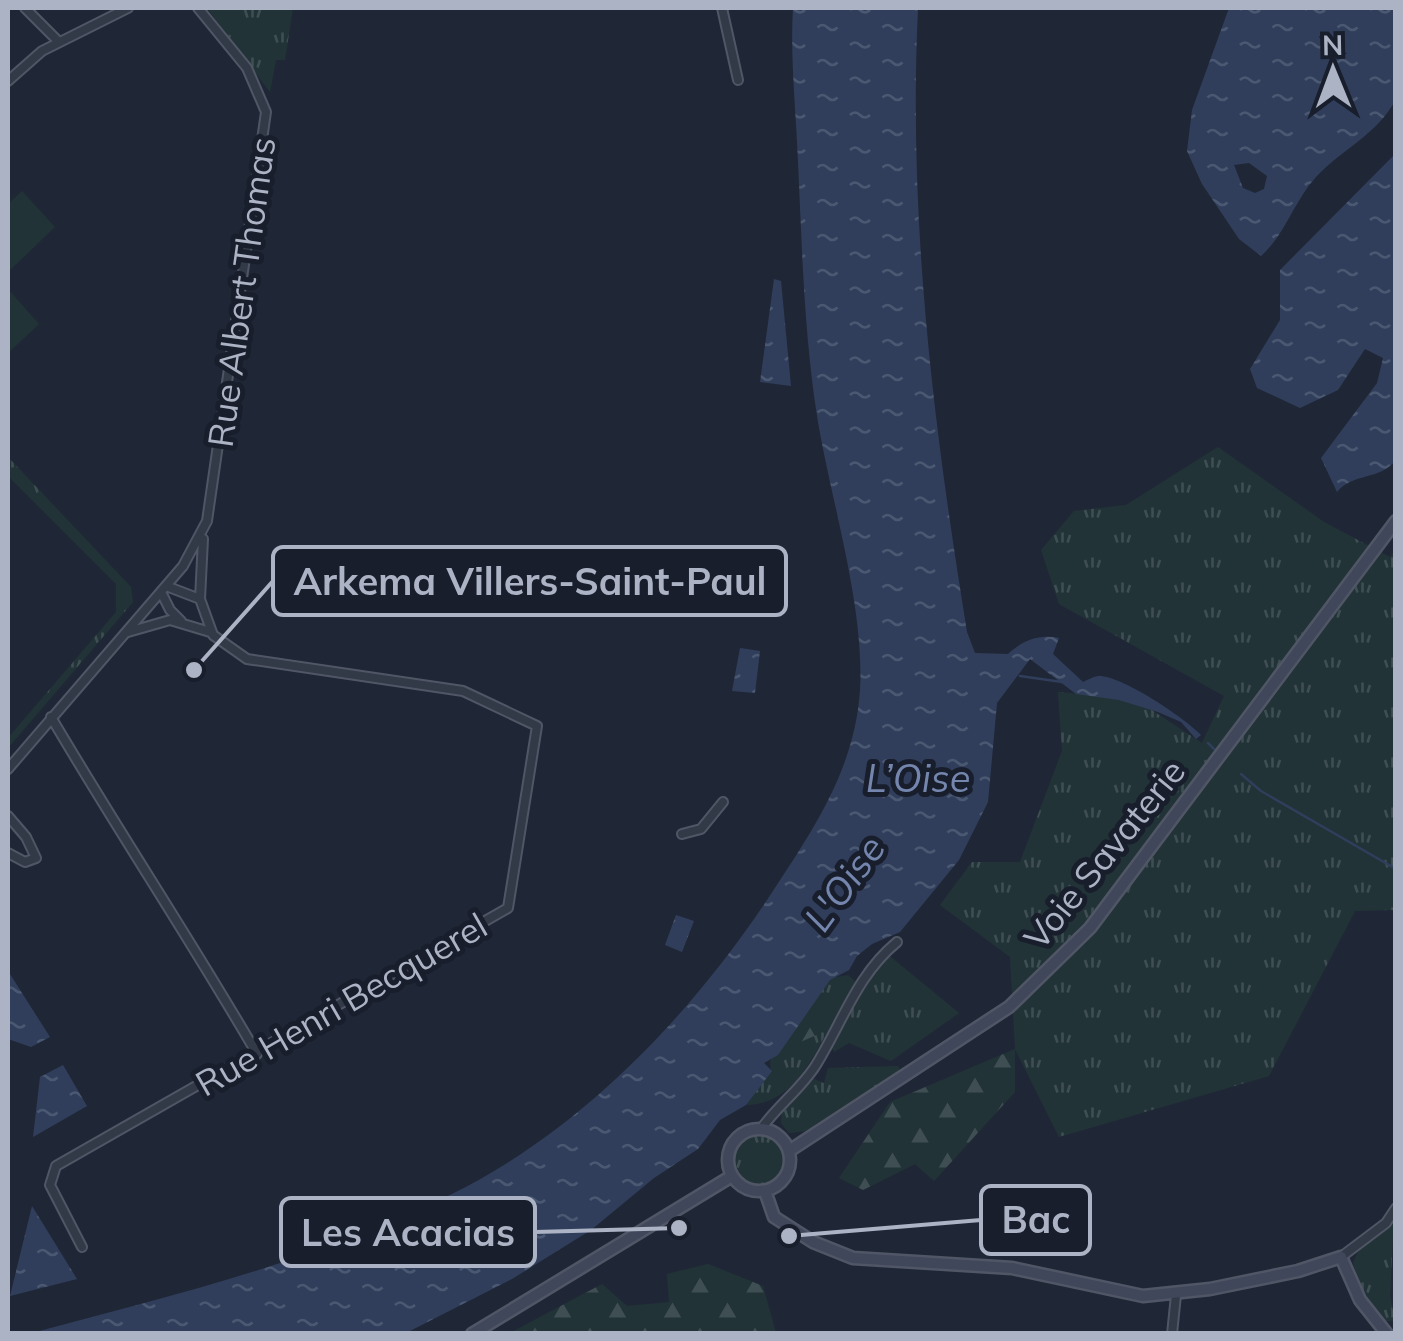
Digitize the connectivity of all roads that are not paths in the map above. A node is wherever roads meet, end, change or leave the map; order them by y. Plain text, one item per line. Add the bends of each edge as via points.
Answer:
1 (24, 8) edge
2 (128, 8) edge
3 (198, 8) edge
4 (722, 8) edge
5 (59, 42) junction
6 (738, 80) dead end
7 (8, 81) edge
8 (1396, 521) edge
9 (202, 537) junction
10 (164, 589) junction
11 (200, 600) junction
12 (202, 613) junction
13 (186, 622) junction
14 (127, 632) junction
15 (214, 634) junction
16 (52, 718) junction
17 (8, 769) edge
18 (723, 802) dead end
19 (10, 818) edge
20 (8, 832) edge
21 (682, 834) dead end
22 (8, 853) edge
23 (897, 942) dead end
24 (257, 1054) junction
25 (761, 1128) junction
26 (790, 1151) junction
27 (732, 1176) junction
28 (766, 1191) junction
29 (1396, 1208) edge
30 (82, 1248) dead end
31 (1341, 1257) junction
32 (1176, 1296) junction
33 (472, 1334) edge
34 (1172, 1334) edge
35 (1387, 1334) edge

1 - 5 street
2 - 5 street
3 - 9 street, Rue Albert Thomas via 247,68 266,112
4 - 6 street
5 - 7 street
8 - 26 main road, Voie Savaterie via 1090,928 1009,1007
9 - 10 street
9 - 11 street
10 - 11 street
10 - 13 street via 170,610
10 - 14 street
11 - 12 street
12 - 13 street
12 - 15 street
13 - 14 street via 159,621
13 - 15 street
14 - 16 street
15 - 24 street, Rue Henri Becquerel via 253,660 463,691 537,726 508,908
16 - 17 street
16 - 24 street
18 - 21 street via 701,828
19 - 20 street
19 - 22 street via 36,858 25,862
23 - 25 street via 874,961 800,1088
24 - 30 street, Rue Henri Becquerel via 56,1166 50,1185
25 - 26 main road via 779,1135
25 - 27 main road via 735,1140 728,1158
26 - 28 main road via 783,1180
27 - 28 main road via 746,1189
27 - 33 main road
28 - 32 main road via 774,1217 852,1258 1012,1268 1118,1294
29 - 31 street
31 - 32 main road
31 - 35 main road via 1360,1300
32 - 34 street

